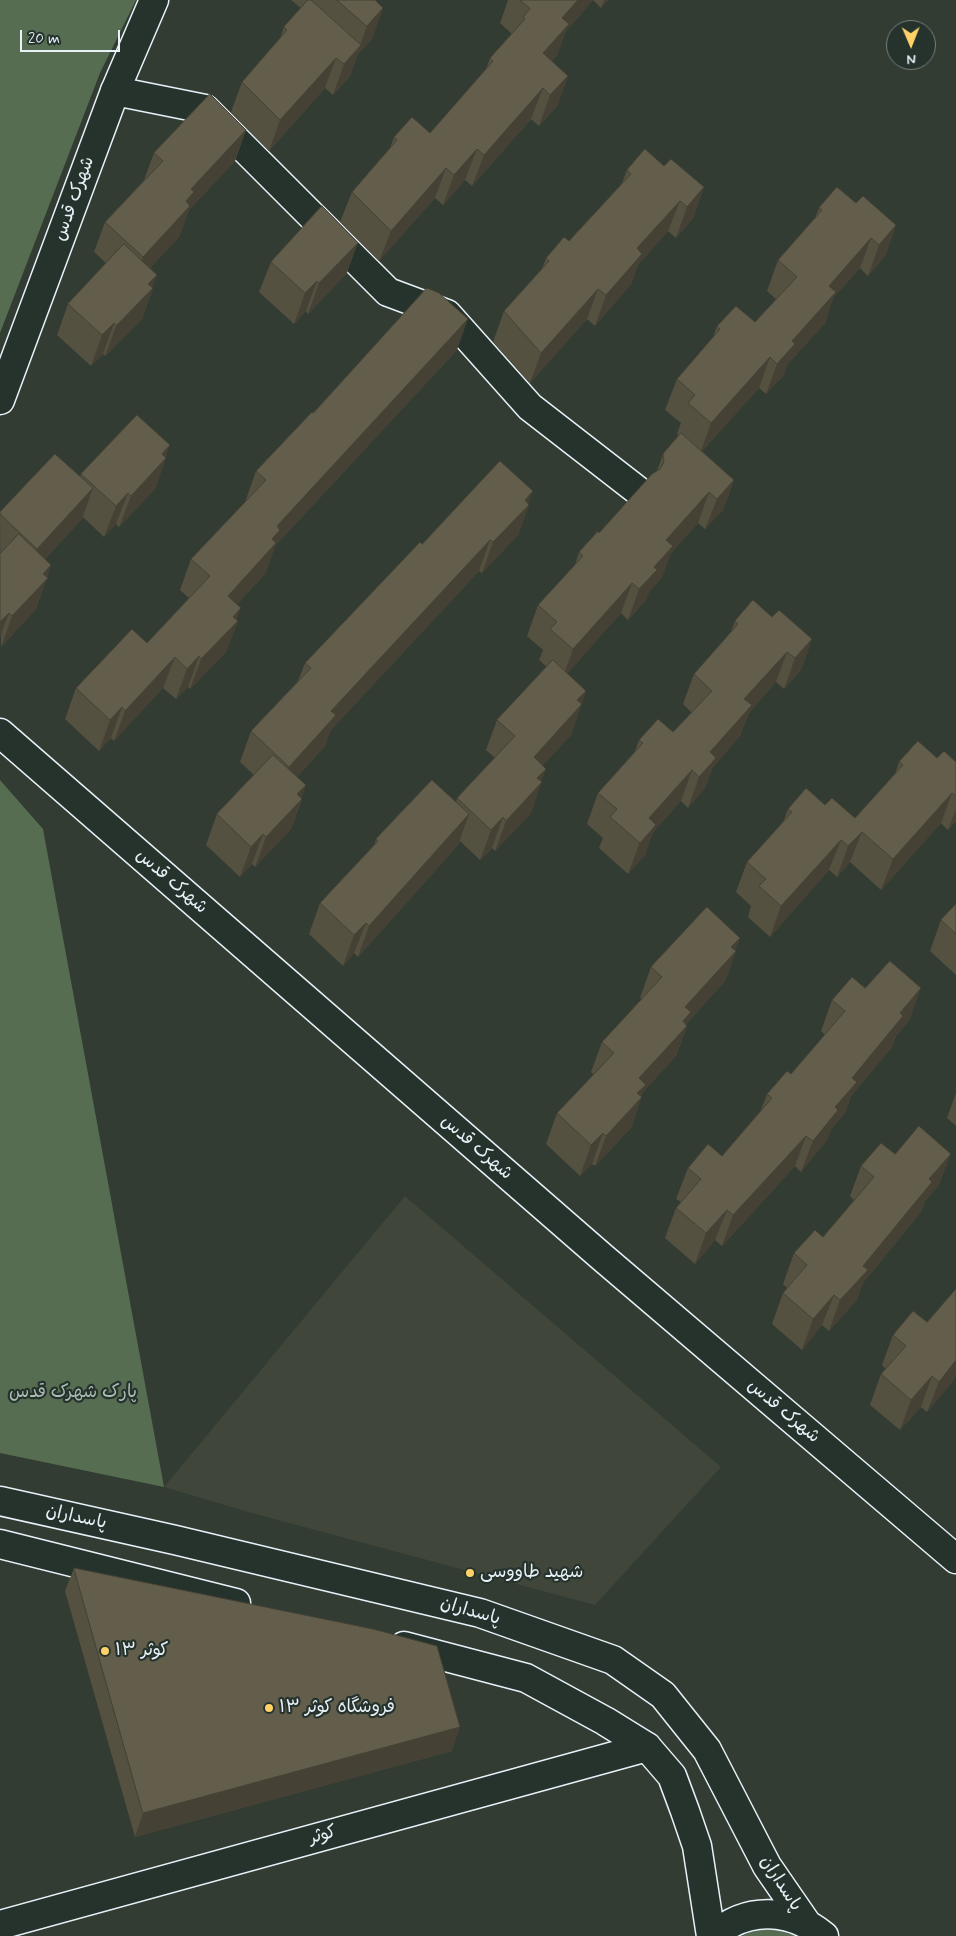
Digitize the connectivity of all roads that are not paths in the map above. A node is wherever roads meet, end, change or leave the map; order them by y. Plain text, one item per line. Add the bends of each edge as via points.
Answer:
1 (154, 0) edge
2 (115, 91) junction
3 (0, 400) edge
4 (637, 490) edge
5 (0, 733) edge
6 (0, 1501) edge
7 (0, 1544) edge
8 (956, 1559) edge
9 (257, 1608) edge
10 (382, 1641) edge
11 (647, 1747) junction
12 (0, 1925) edge
13 (815, 1930) edge
14 (712, 1936) edge

1 - 2 street, شهرک قدس
2 - 3 street, شهرک قدس
2 - 4 street via 205,109 388,292 447,314 530,407
5 - 8 street, شهرک قدس via 602,1257
6 - 13 street, پاسداران via 480,1613 613,1660 663,1695 706,1750 767,1866
7 - 9 street
10 - 11 street via 526,1678
11 - 12 street, کوثر
11 - 14 street via 672,1776 685,1810 696,1846
13 - 14 street via 777,1914 749,1916

